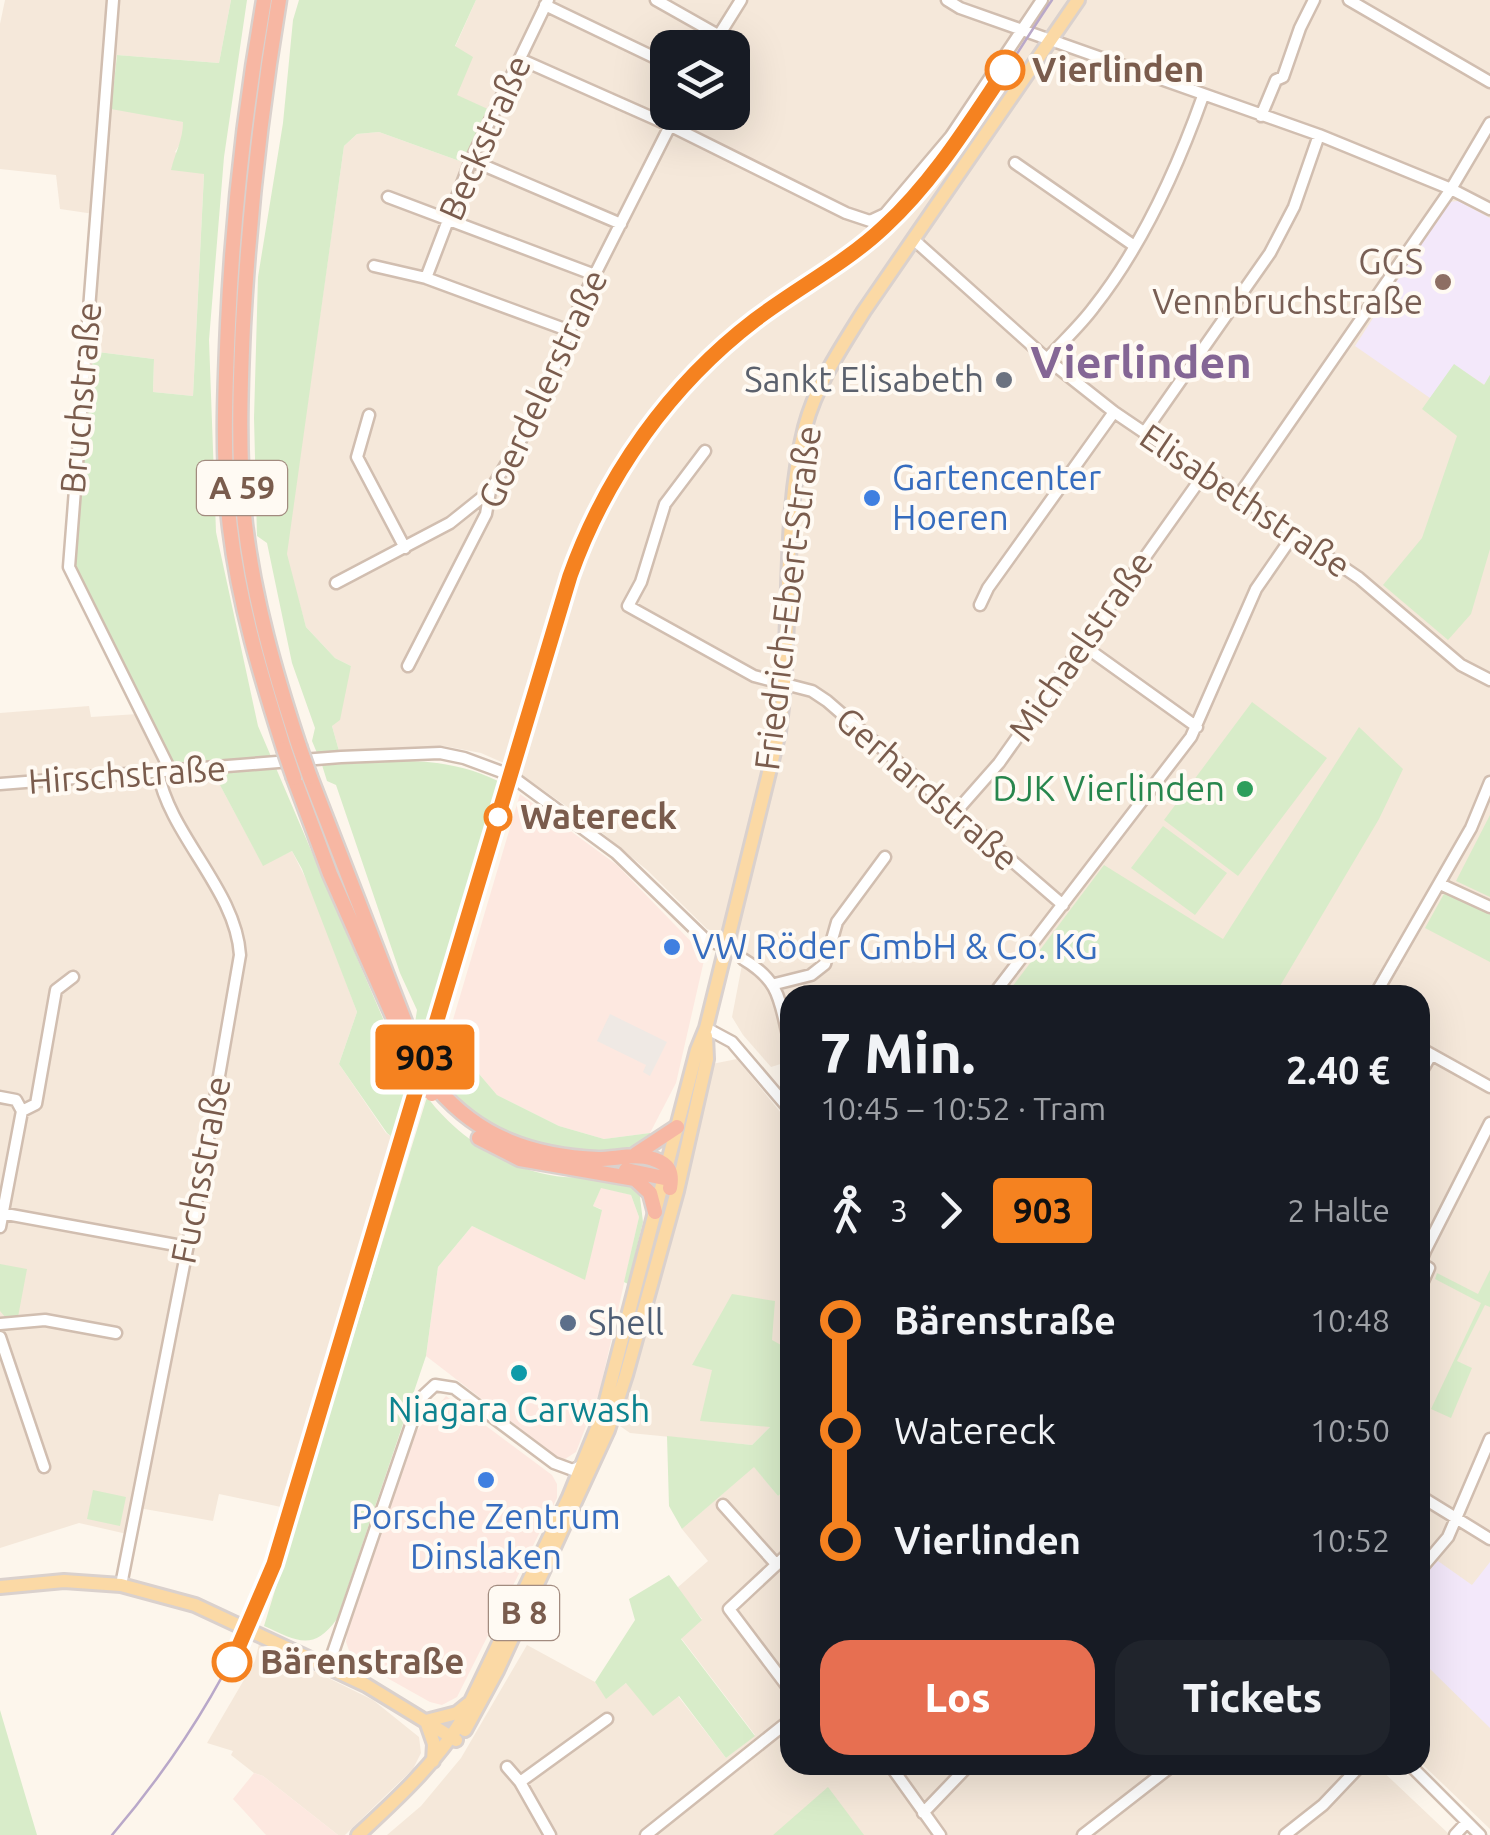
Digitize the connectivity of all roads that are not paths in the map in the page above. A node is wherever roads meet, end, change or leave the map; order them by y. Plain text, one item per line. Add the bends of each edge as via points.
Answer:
1 (114, 0) edge
2 (264, 0) edge
3 (279, 0) edge
4 (656, 0) edge
5 (741, 0) edge
6 (947, 0) edge
7 (1042, 0) edge
8 (1078, 0) edge
9 (1314, 0) edge
10 (1350, 0) edge
11 (547, 3) edge
12 (709, 30) edge
13 (721, 30) edge
14 (1022, 30) junction
15 (1051, 39) junction
16 (650, 55) edge
17 (520, 59) junction
18 (1490, 82) edge
19 (1204, 96) junction
20 (1261, 116) junction
21 (650, 117) edge
22 (1490, 123) edge
23 (669, 130) edge
24 (679, 130) edge
25 (1319, 135) junction
26 (472, 160) junction
27 (1015, 163) dead end
28 (1451, 189) junction
29 (388, 197) dead end
30 (1490, 209) edge
31 (448, 220) junction
32 (621, 224) junction
33 (914, 239) junction
34 (1134, 245) junction
35 (374, 266) dead end
36 (594, 275) junction
37 (426, 278) junction
38 (570, 331) junction
39 (1047, 359) junction
40 (1114, 412) junction
41 (369, 414) dead end
42 (1144, 433) junction
43 (705, 451) dead end
44 (1204, 474) junction
45 (490, 491) junction
46 (1238, 498) junction
47 (1294, 534) junction
48 (404, 548) junction
49 (336, 583) dead end
50 (980, 605) dead end
51 (1084, 646) junction
52 (408, 666) dead end
53 (1490, 680) edge
54 (786, 685) junction
55 (1197, 727) junction
56 (291, 747) junction
57 (158, 772) junction
58 (171, 772) junction
59 (1490, 782) edge
60 (0, 784) edge
61 (954, 814) junction
62 (886, 857) dead end
63 (1440, 884) junction
64 (1062, 905) junction
65 (1490, 907) edge
66 (724, 946) junction
67 (743, 959) dead end
68 (73, 977) dead end
69 (775, 984) junction
70 (1001, 985) edge
71 (1381, 985) edge
72 (780, 1004) edge
73 (706, 1028) junction
74 (1431, 1056) edge
75 (1490, 1086) edge
76 (435, 1091) junction
77 (0, 1097) edge
78 (780, 1098) edge
79 (22, 1110) junction
80 (1490, 1123) edge
81 (677, 1127) junction
82 (489, 1144) junction
83 (630, 1157) junction
84 (670, 1176) junction
85 (655, 1212) junction
86 (1, 1213) edge
87 (0, 1227) edge
88 (1430, 1243) edge
89 (186, 1247) junction
90 (0, 1324) edge
91 (116, 1333) dead end
92 (0, 1336) edge
93 (1490, 1439) edge
94 (552, 1462) junction
95 (584, 1463) junction
96 (44, 1467) dead end
97 (569, 1497) junction
98 (1430, 1502) edge
99 (723, 1505) dead end
100 (1456, 1518) junction
101 (1490, 1538) edge
102 (1430, 1558) edge
103 (780, 1561) edge
104 (776, 1564) junction
105 (121, 1585) junction
106 (0, 1587) edge
107 (328, 1667) junction
108 (780, 1677) edge
109 (470, 1702) junction
110 (607, 1718) dead end
111 (426, 1721) junction
112 (780, 1728) edge
113 (454, 1739) junction
114 (434, 1761) junction
115 (507, 1767) dead end
116 (897, 1775) edge
117 (960, 1775) edge
118 (1160, 1775) edge
119 (1351, 1775) edge
120 (1420, 1775) edge
121 (520, 1782) junction
122 (923, 1812) junction
123 (1467, 1822) junction
124 (358, 1835) edge
125 (367, 1835) edge
126 (550, 1835) edge
127 (646, 1835) edge
128 (940, 1835) edge
129 (1083, 1835) edge
130 (1285, 1835) edge
131 (1454, 1835) edge
132 (1480, 1835) edge

1 - 58 street, Bruchstraße via 68,558
2 - 56 highway, A 59 via 235,219 226,481 248,631
3 - 56 highway, A 59 via 250,224 241,462 259,608
4 - 12 street
5 - 13 street
6 - 14 street
7 - 14 street
8 - 15 main road, Friedrich-Ebert-Straße
9 - 20 street
10 - 18 street
11 - 16 street
11 - 17 street, Beckstraße
14 - 15 street
14 - 24 street via 951,136 885,214 870,220
15 - 19 street
15 - 33 main road, Friedrich-Ebert-Straße
17 - 21 street
17 - 26 street, Beckstraße
19 - 20 street
19 - 34 street via 1178,168
20 - 25 street
22 - 28 street
23 - 32 street, Goerdelerstraße
25 - 28 street
25 - 42 street via 1270,252
26 - 31 street, Beckstraße
26 - 32 street
27 - 34 street
28 - 30 street
28 - 46 street
29 - 31 street
31 - 36 street
31 - 37 street, Beckstraße
32 - 36 street, Goerdelerstraße
33 - 39 street, Elisabethstraße
33 - 54 main road, Friedrich-Ebert-Straße via 835,358 806,425 794,504
34 - 39 street via 1094,307
35 - 37 street
36 - 38 street, Goerdelerstraße
37 - 38 street
38 - 45 street, Goerdelerstraße via 534,418
39 - 40 street, Elisabethstraße
40 - 42 street, Elisabethstraße
40 - 50 street
41 - 48 street via 358,457
42 - 44 street, Elisabethstraße
43 - 54 street, Gerhardstraße via 665,504 628,606 754,676
44 - 46 street, Elisabethstraße
44 - 51 street, Michaelstraße
45 - 48 street
45 - 52 street, Goerdelerstraße via 486,514
46 - 47 street, Elisabethstraße
47 - 53 street, Elisabethstraße via 1359,578 1461,665
47 - 55 street via 1240,620
48 - 49 street
51 - 55 street
51 - 61 street, Michaelstraße
54 - 61 street, Gerhardstraße via 827,701
54 - 66 main road, Friedrich-Ebert-Straße
55 - 64 street
56 - 76 highway, A 59, bridge
57 - 58 street, Hirschstraße
57 - 60 street, Hirschstraße
57 - 89 street, Fuchsstraße via 164,799 236,929 240,955
58 - 66 street, Hirschstraße via 440,754 492,766 616,852 706,940
59 - 63 street
61 - 64 street, Gerhardstraße
62 - 69 street via 837,922 825,964 811,975
63 - 65 street
63 - 71 street
64 - 70 street
66 - 73 main road, Friedrich-Ebert-Straße
67 - 69 street
68 - 79 street via 56,990 36,1104
69 - 72 street
73 - 78 street via 732,1042
73 - 81 main road, Friedrich-Ebert-Straße
73 - 84 main road, Friedrich-Ebert-Straße via 707,1059
74 - 75 street
76 - 82 highway, A 59 via 459,1124
76 - 83 highway, A 59 via 479,1128 517,1145 586,1158
77 - 79 street via 16,1100
79 - 86 street
80 - 88 street
81 - 83 highway
81 - 84 main road, Friedrich-Ebert-Straße
82 - 84 highway
82 - 85 highway via 520,1159 635,1180 650,1193
83 - 84 highway via 647,1157
84 - 85 main road, Friedrich-Ebert-Straße / B 8
84 - 113 main road, Friedrich-Ebert-Straße / B 8 via 629,1366 608,1430 497,1671
85 - 95 main road, Friedrich-Ebert-Straße / B 8 via 609,1394
86 - 87 street
86 - 89 street
89 - 105 street, Fuchsstraße
90 - 91 street via 45,1320
92 - 96 street
93 - 100 street
94 - 95 street via 573,1470
94 - 97 street
94 - 107 street via 454,1388 427,1391
95 - 97 main road, B 8
97 - 109 main road, B 8
98 - 100 street
99 - 104 street
100 - 101 street
100 - 102 street
103 - 104 street
104 - 108 street via 729,1610
105 - 106 main road via 64,1580
105 - 107 main road via 194,1605
107 - 111 main road
109 - 111 main road
109 - 113 main road, B 8
110 - 121 street
111 - 113 main road
111 - 114 main road
112 - 127 street
113 - 114 main road, B 8
113 - 125 main road, B 8 via 414,1794
114 - 124 main road, B 8
115 - 121 street
116 - 122 street
117 - 122 street
118 - 129 street
119 - 130 street
120 - 123 street
121 - 126 street
122 - 128 street
123 - 131 street
123 - 132 street

